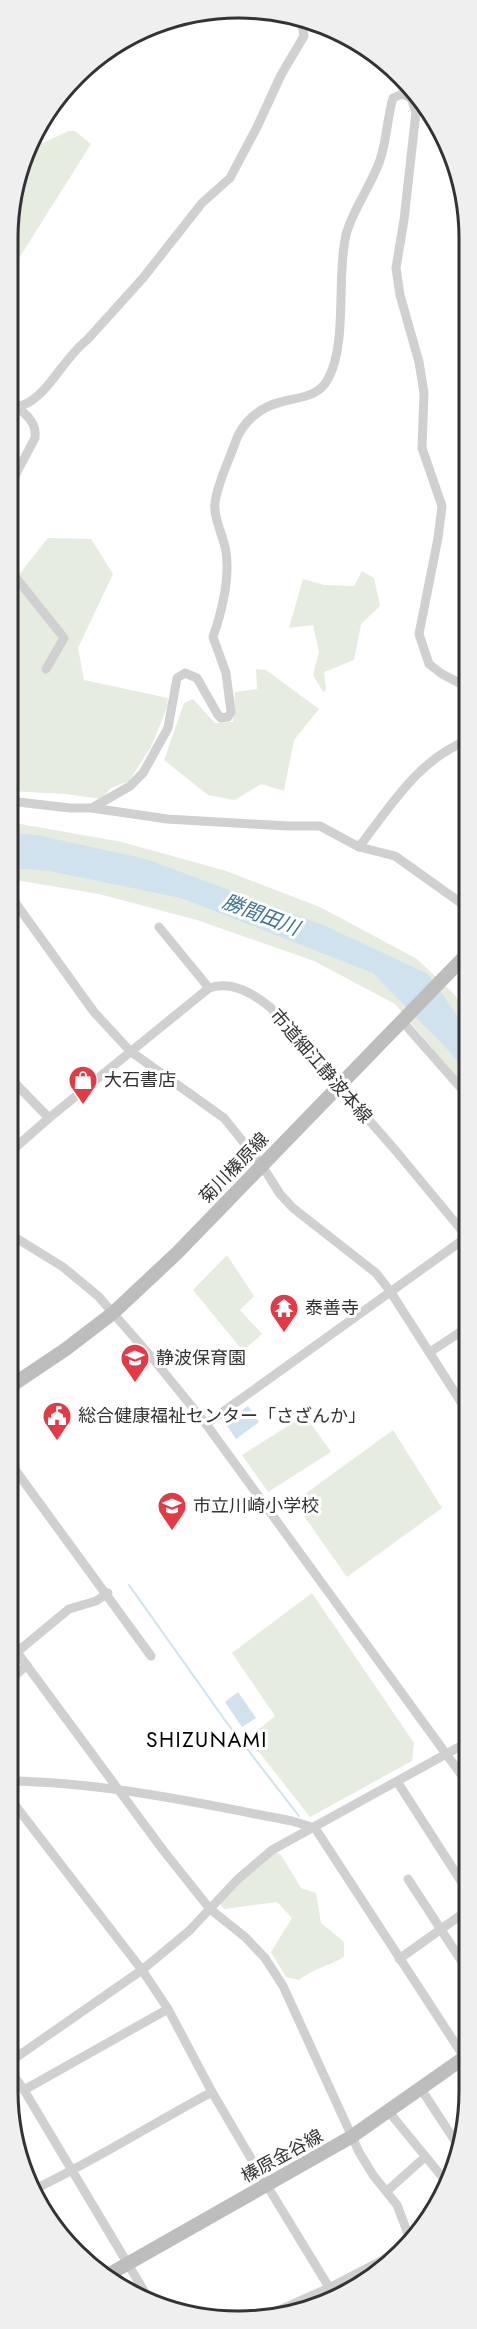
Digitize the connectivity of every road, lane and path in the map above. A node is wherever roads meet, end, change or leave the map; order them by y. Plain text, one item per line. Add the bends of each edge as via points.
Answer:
1 (303, 28) edge
2 (406, 96) edge
3 (413, 104) edge
4 (18, 406) edge
5 (18, 409) edge
6 (18, 470) edge
7 (18, 580) edge
8 (46, 669) dead end
9 (459, 683) edge
10 (459, 744) edge
11 (18, 802) edge
12 (92, 808) junction
13 (359, 848) junction
14 (459, 902) edge
15 (18, 906) edge
16 (159, 927) dead end
17 (459, 962) edge
18 (209, 988) junction
19 (402, 1021) junction
20 (130, 1051) junction
21 (338, 1084) junction
22 (18, 1086) edge
23 (459, 1086) edge
24 (49, 1118) junction
25 (18, 1145) edge
26 (261, 1164) junction
27 (459, 1227) edge
28 (18, 1239) edge
29 (459, 1244) edge
30 (390, 1291) junction
31 (113, 1313) junction
32 (459, 1333) edge
33 (430, 1352) junction
34 (18, 1381) edge
35 (459, 1390) edge
36 (206, 1424) junction
37 (18, 1473) edge
38 (108, 1593) junction
39 (18, 1651) edge
40 (18, 1653) edge
41 (151, 1656) dead end
42 (27, 1665) junction
43 (18, 1673) edge
44 (459, 1747) edge
45 (444, 1755) junction
46 (459, 1773) edge
47 (18, 1781) edge
48 (398, 1783) junction
49 (118, 1789) junction
50 (18, 1809) edge
51 (315, 1828) junction
52 (459, 1878) edge
53 (408, 1879) dead end
54 (210, 1909) junction
55 (459, 1916) edge
56 (441, 1929) junction
57 (459, 1957) edge
58 (399, 1959) junction
59 (142, 1970) junction
60 (168, 2009) junction
61 (459, 2049) edge
62 (18, 2056) edge
63 (459, 2064) edge
64 (18, 2082) edge
65 (420, 2089) junction
66 (24, 2090) junction
67 (212, 2092) junction
68 (389, 2112) junction
69 (351, 2137) junction
70 (454, 2139) edge
71 (424, 2157) junction
72 (72, 2171) junction
73 (441, 2176) edge
74 (266, 2184) junction
75 (40, 2186) edge
76 (387, 2191) junction
77 (407, 2232) edge
78 (126, 2263) junction
79 (373, 2265) edge
80 (113, 2272) edge
81 (329, 2288) junction
82 (142, 2289) edge
83 (293, 2304) edge

1 - 4 street via 304,36 230,178 202,203 143,278 77,347 36,398
2 - 12 street via 393,98 380,160 346,232 338,334 327,381 317,392 280,402 248,420 236,439 214,506 227,572 213,637 226,673 231,712 221,718 197,678 185,673 177,678 168,728 142,773 130,786
3 - 9 street via 416,112 396,268 420,362 422,448 442,506 419,634 429,664
5 - 6 street via 36,429
7 - 8 street via 64,638
10 - 13 street via 422,769
11 - 12 street
12 - 13 street via 167,819 320,826
13 - 14 street via 395,856
15 - 20 street via 94,1012
16 - 18 street
17 - 19 main road, 菊川榛原線
18 - 20 street
18 - 21 street, 市道細江静波本線 via 226,984 260,999
19 - 21 main road, 菊川榛原線
19 - 23 street
20 - 24 street
20 - 26 street via 224,1118
21 - 26 main road, 菊川榛原線
21 - 27 street, 市道細江静波本線
22 - 24 street
24 - 25 street
26 - 30 street via 293,1208 376,1273
26 - 31 main road, 菊川榛原線 via 177,1253
28 - 31 street via 63,1266
29 - 30 street
30 - 33 street
30 - 36 street
31 - 34 main road, 菊川榛原線
31 - 36 street
32 - 33 street
33 - 35 street
36 - 45 street
37 - 38 street
38 - 39 street via 69,1609
38 - 41 street
40 - 42 street
42 - 43 street
42 - 49 street
44 - 45 street
45 - 46 street
45 - 48 street
47 - 49 street
48 - 51 street
48 - 52 street
49 - 51 street
49 - 54 street
50 - 59 street
51 - 54 street via 272,1850
51 - 58 street
53 - 56 street
54 - 59 street
54 - 69 street via 265,1958 283,1986
55 - 56 street
56 - 57 street
56 - 58 street
58 - 61 street
59 - 60 street
59 - 62 street
60 - 66 street
60 - 67 street
63 - 65 main road, 榛原金谷線
64 - 66 street
65 - 68 main road, 榛原金谷線
65 - 70 street
66 - 72 street
67 - 72 street
67 - 74 street
68 - 69 main road, 榛原金谷線
68 - 71 street
69 - 74 main road, 榛原金谷線
69 - 76 street
71 - 73 street
71 - 76 street
72 - 75 street
72 - 78 street
74 - 78 main road, 榛原金谷線
74 - 81 street
76 - 77 street
78 - 80 main road, 榛原金谷線
78 - 82 street
79 - 81 street
81 - 83 street

